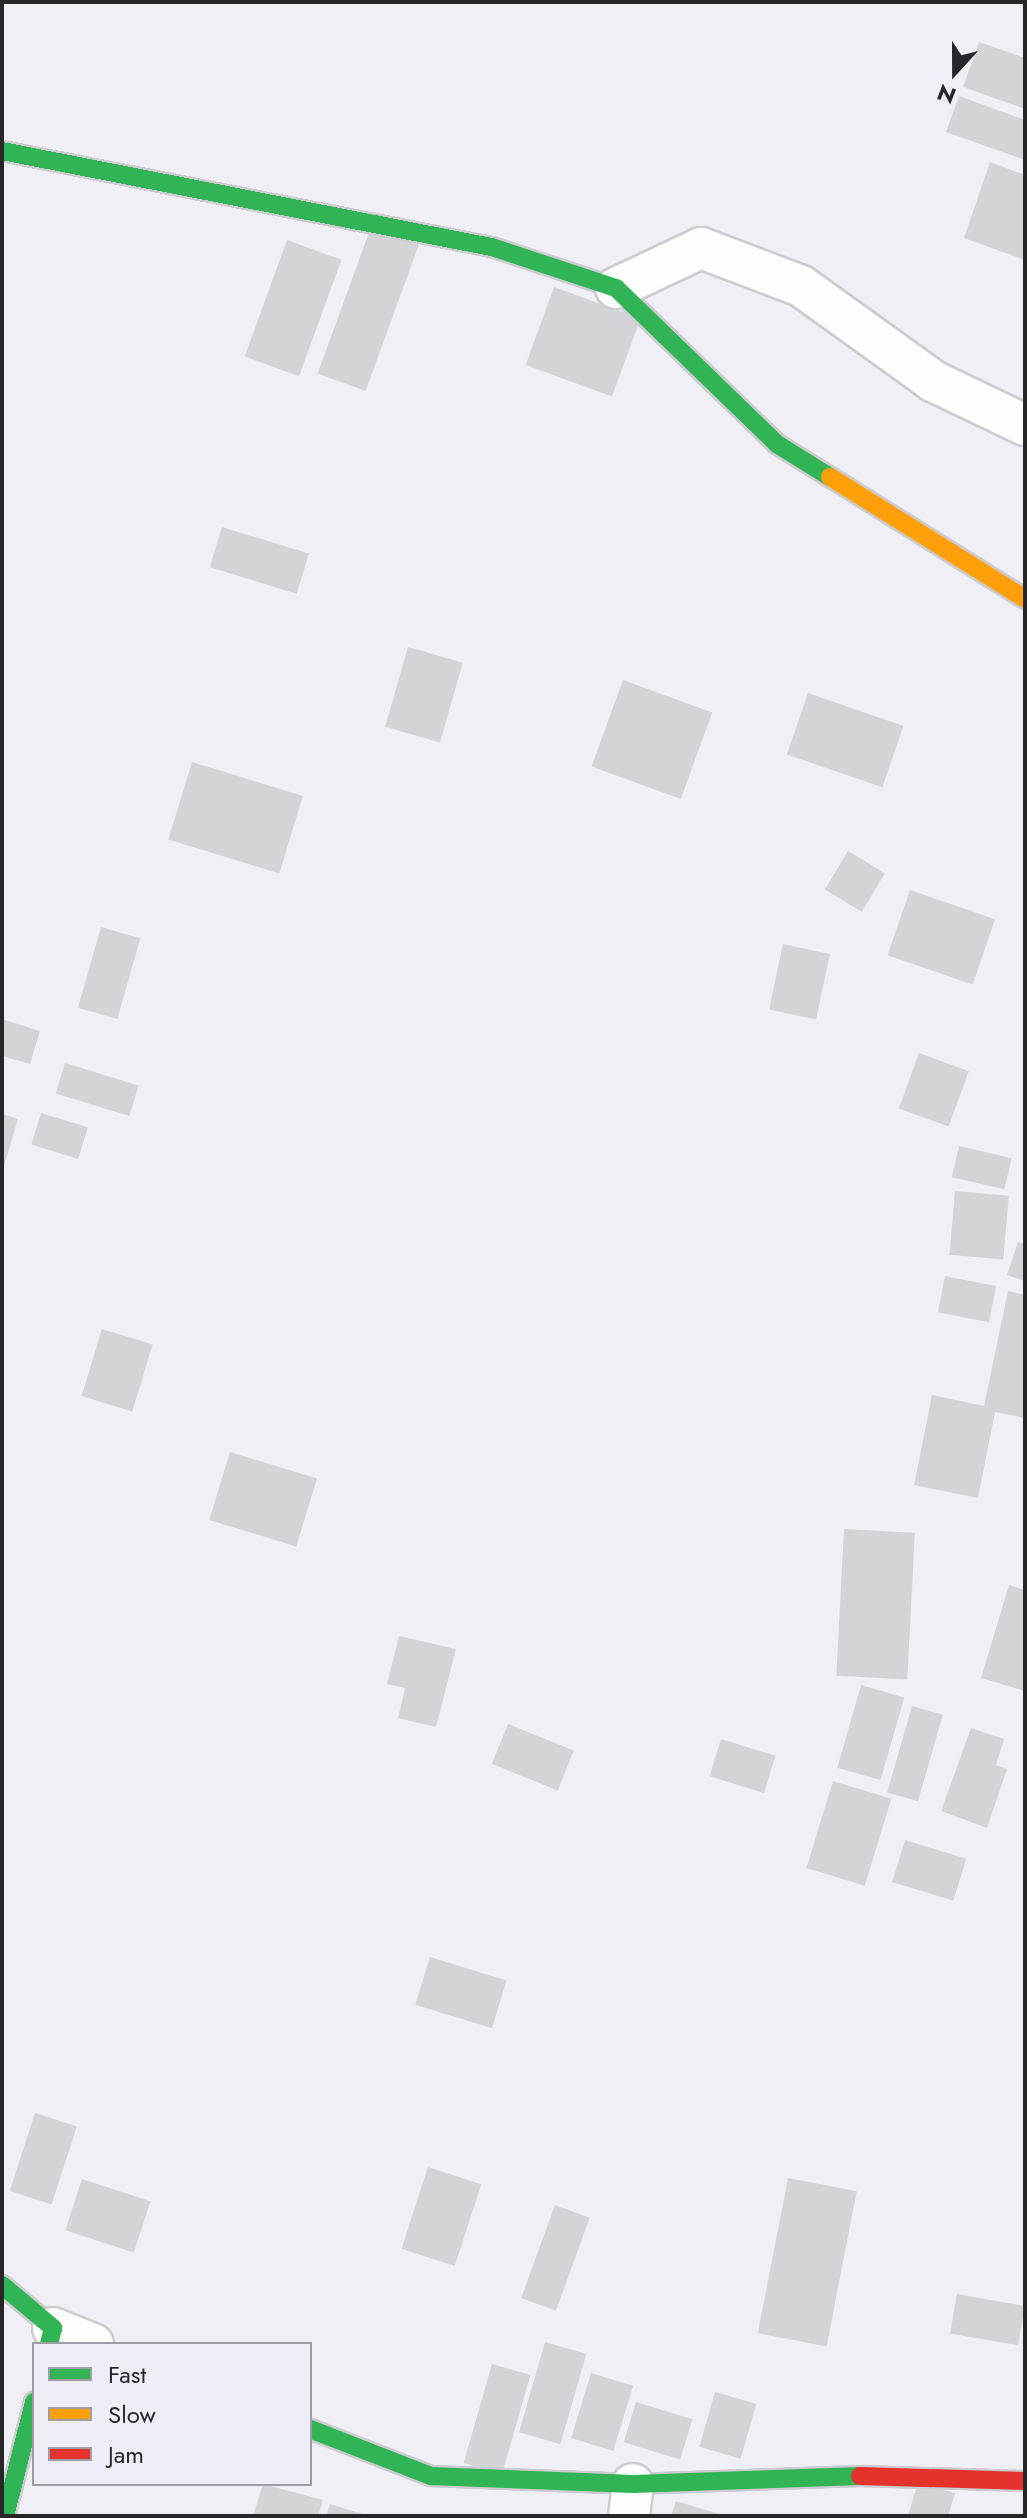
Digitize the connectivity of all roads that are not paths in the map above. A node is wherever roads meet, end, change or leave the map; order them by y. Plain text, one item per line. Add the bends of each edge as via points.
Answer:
1 (2, 151) edge
2 (616, 288) junction
3 (1025, 425) edge
4 (1025, 599) edge
5 (2, 2285) edge
6 (51, 2336) edge
7 (82, 2342) edge
8 (32, 2410) edge
9 (312, 2430) edge
10 (1025, 2481) edge
11 (631, 2500) edge
12 (5, 2516) edge

1 - 2 street via 492,247
2 - 3 street via 701,248 801,286 933,381
2 - 4 street via 777,444
5 - 6 street
6 - 7 street
8 - 12 street
9 - 11 street via 431,2476
10 - 11 street via 890,2475

